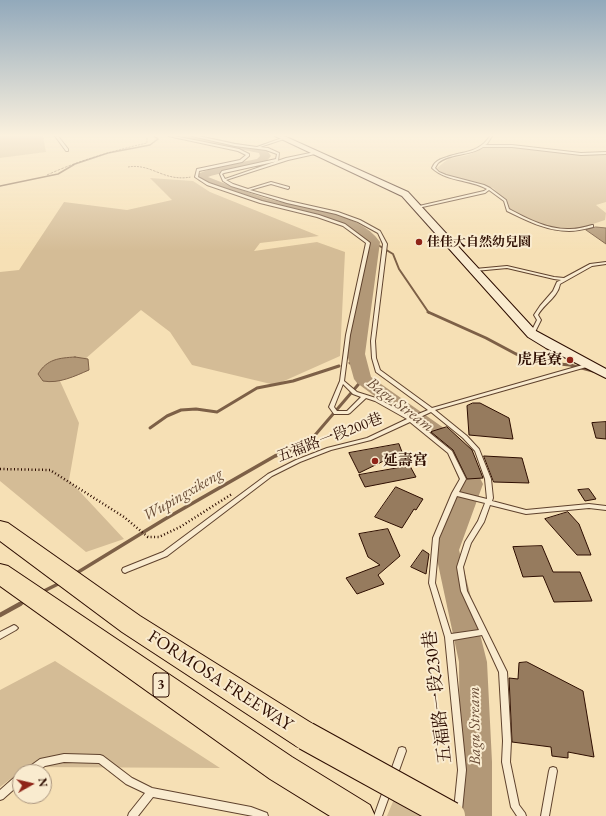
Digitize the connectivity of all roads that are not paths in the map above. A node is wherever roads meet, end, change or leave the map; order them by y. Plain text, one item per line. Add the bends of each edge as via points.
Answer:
1 (197, 174) edge
2 (221, 174) edge
3 (242, 174) edge
4 (364, 174) edge
5 (441, 174) edge
6 (224, 180) junction
7 (288, 188) dead end
8 (489, 189) junction
9 (248, 190) junction
10 (419, 207) junction
11 (592, 226) dead end
12 (606, 263) edge
13 (476, 270) junction
14 (563, 279) junction
15 (532, 334) junction
16 (589, 365) junction
17 (606, 374) edge
18 (342, 381) junction
19 (364, 396) junction
20 (431, 410) junction
21 (410, 419) junction
22 (455, 493) junction
23 (488, 502) junction
24 (606, 508) edge
25 (0, 529) edge
26 (124, 570) dead end
27 (0, 573) edge
28 (14, 628) dead end
29 (482, 632) junction
30 (0, 636) edge
31 (450, 637) junction
32 (402, 751) dead end
33 (41, 764) edge
34 (553, 771) dead end
35 (12, 785) edge
36 (151, 792) junction
37 (0, 796) edge
38 (132, 816) edge
39 (264, 816) edge
40 (359, 816) edge
41 (378, 816) edge
42 (451, 816) edge
43 (457, 816) edge
44 (522, 816) edge
45 (544, 816) edge

1 - 18 lane via 208,184 261,202 344,224 368,243 348,335
2 - 6 lane
3 - 6 lane
4 - 10 main road via 394,187
5 - 8 lane
6 - 9 lane
7 - 9 lane via 271,183
8 - 10 lane
8 - 11 lane via 505,201 508,210 554,230 569,231
9 - 20 lane via 337,213 379,232 385,253 373,341 378,371
10 - 13 main road
12 - 14 lane via 591,265
13 - 14 lane via 507,267
13 - 15 main road
14 - 15 lane via 558,283 556,291 539,308 536,315 539,320
15 - 16 main road
16 - 17 main road
16 - 20 lane, 五福路一段200巷
18 - 19 lane via 355,393
18 - 19 lane via 331,407 336,413 348,412
19 - 21 lane via 377,400
20 - 21 lane, 五福路一段200巷
20 - 23 lane via 477,450 488,479
21 - 22 lane, 五福路一段230巷 via 450,452 463,479
21 - 26 lane, 五福路一段200巷 via 369,439 329,449 270,475 165,554
22 - 23 lane
22 - 31 lane, 五福路一段230巷 via 436,538 432,583
23 - 24 lane via 526,512 589,506
23 - 29 lane via 481,522 468,542 460,567 464,591
25 - 42 highway, FORMOSA FREEWAY / 3, bridge via 131,624 306,736
27 - 40 highway, 3 via 281,768
28 - 30 lane
29 - 31 lane
29 - 44 lane via 503,672 506,762 515,807
31 - 43 lane, 五福路一段230巷 via 462,770
32 - 41 lane
33 - 36 lane via 64,758 100,759 129,781
34 - 45 lane
35 - 37 lane
36 - 38 lane
36 - 39 lane via 251,811

